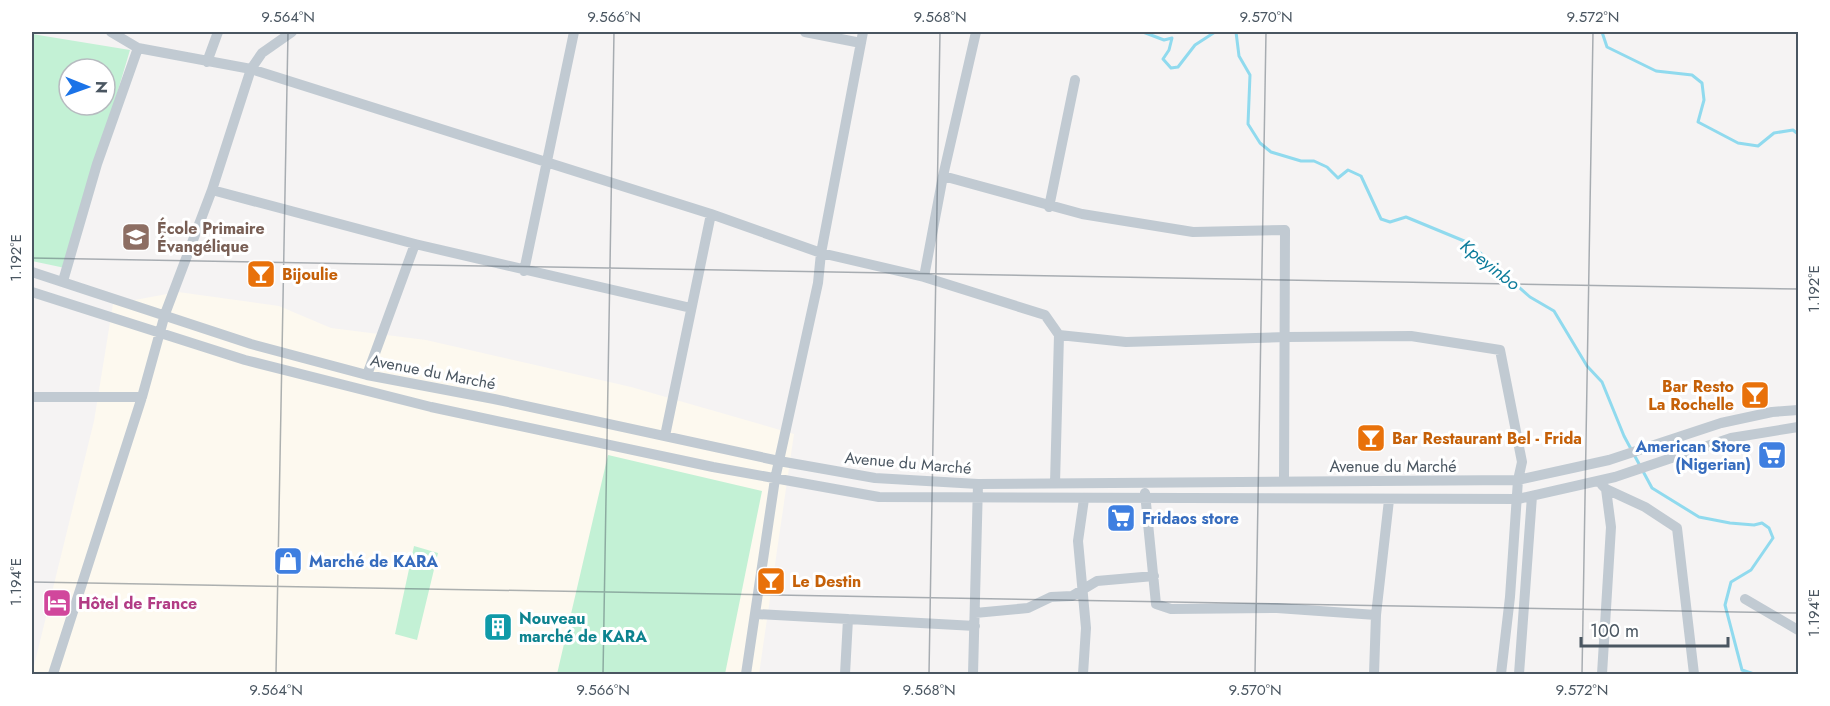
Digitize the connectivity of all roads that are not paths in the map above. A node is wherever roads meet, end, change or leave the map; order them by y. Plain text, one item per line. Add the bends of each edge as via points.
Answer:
1 (111, 32) edge
2 (218, 32) edge
3 (292, 32) edge
4 (574, 32) edge
5 (806, 32) edge
6 (863, 32) edge
7 (976, 32) edge
8 (861, 43) junction
9 (138, 48) junction
10 (207, 62) junction
11 (251, 69) junction
12 (1075, 80) dead end
13 (546, 164) junction
14 (943, 176) junction
15 (212, 190) junction
16 (1049, 207) junction
17 (711, 214) junction
18 (415, 244) junction
19 (821, 253) junction
20 (524, 271) junction
21 (32, 272) edge
22 (924, 277) junction
23 (63, 281) junction
24 (32, 292) edge
25 (691, 308) junction
26 (165, 314) junction
27 (161, 331) junction
28 (1059, 335) junction
29 (1287, 337) junction
30 (251, 344) junction
31 (245, 360) junction
32 (367, 375) junction
33 (436, 389) junction
34 (32, 397) edge
35 (142, 397) junction
36 (431, 407) junction
37 (1798, 410) edge
38 (1798, 427) edge
39 (665, 436) junction
40 (779, 461) junction
41 (775, 479) junction
42 (1518, 480) junction
43 (1596, 480) junction
44 (1284, 482) junction
45 (1055, 483) junction
46 (1144, 483) junction
47 (978, 484) junction
48 (1606, 489) junction
49 (1532, 496) junction
50 (977, 499) junction
51 (1084, 499) junction
52 (1518, 499) junction
53 (1144, 500) junction
54 (1389, 500) junction
55 (1154, 576) junction
56 (1084, 588) junction
57 (1745, 599) dead end
58 (975, 613) junction
59 (756, 614) junction
60 (1376, 615) junction
61 (848, 619) junction
62 (975, 627) junction
63 (1798, 630) edge
64 (54, 675) edge
65 (746, 675) edge
66 (845, 675) edge
67 (973, 675) edge
68 (1083, 675) edge
69 (1374, 675) edge
70 (1501, 675) edge
71 (1519, 675) edge
72 (1602, 675) edge
73 (1694, 675) edge

1 - 9 street
2 - 10 street
3 - 11 street via 262,53
4 - 13 street
5 - 8 street
6 - 8 street
7 - 14 street
8 - 19 street
9 - 10 street
9 - 23 street
10 - 11 street
11 - 13 street
11 - 15 street
12 - 16 street
13 - 17 street
13 - 20 street
14 - 16 street
14 - 22 street
15 - 18 street
15 - 26 street
16 - 29 street via 1193,232 1286,230
17 - 19 street
17 - 25 street
18 - 20 street
18 - 32 street
19 - 22 street
19 - 40 street via 816,294
20 - 25 street
21 - 23 street, Avenue du Marché
22 - 28 street via 1045,315
23 - 26 street, Avenue du Marché
24 - 27 street, Avenue du Marché
25 - 39 street
26 - 27 street
26 - 30 street, Avenue du Marché
27 - 31 street, Avenue du Marché
27 - 35 street
28 - 29 street via 1126,342
28 - 45 street
29 - 42 street via 1411,336 1500,351 1522,462
29 - 44 street
30 - 31 street
30 - 32 street, Avenue du Marché
31 - 36 street, Avenue du Marché
32 - 33 street, Avenue du Marché
33 - 36 street
33 - 39 street, Avenue du Marché
34 - 35 street
35 - 64 street
36 - 41 street, Avenue du Marché
37 - 42 street, Avenue du Marché via 1721,423 1609,460
38 - 43 street, Avenue du Marché via 1731,438
39 - 40 street, Avenue du Marché
40 - 41 street
40 - 47 street, Avenue du Marché via 875,478
41 - 50 street, Avenue du Marché via 879,497
41 - 59 street
42 - 44 street, Avenue du Marché
42 - 52 street
43 - 48 street
43 - 49 street, Avenue du Marché
44 - 46 street, Avenue du Marché
45 - 46 street, Avenue du Marché
45 - 47 street, Avenue du Marché
46 - 53 street
47 - 50 street
48 - 72 street via 1611,527
48 - 73 street via 1677,528
49 - 52 street, Avenue du Marché
49 - 71 street
50 - 51 street, Avenue du Marché
50 - 58 street
51 - 53 street, Avenue du Marché
51 - 56 street via 1078,540
52 - 54 street, Avenue du Marché
52 - 70 street
53 - 54 street, Avenue du Marché
53 - 55 street
54 - 60 street
55 - 56 street via 1097,582
55 - 60 street via 1156,604 1171,609 1277,608
56 - 58 street via 1072,596 1051,597 1028,608
56 - 68 street
57 - 63 street
58 - 62 street
59 - 61 street
59 - 65 street
60 - 69 street
61 - 62 street
61 - 66 street
62 - 67 street

